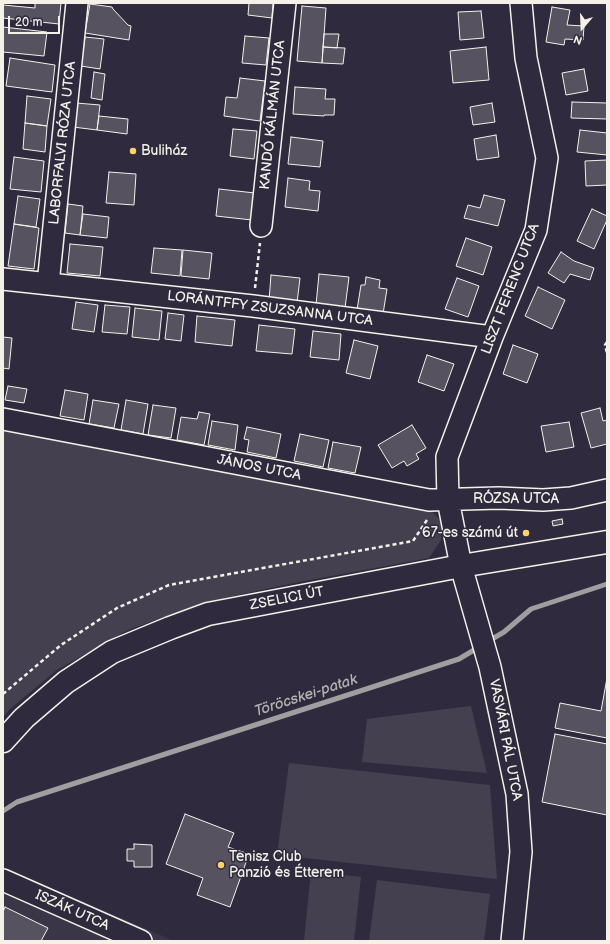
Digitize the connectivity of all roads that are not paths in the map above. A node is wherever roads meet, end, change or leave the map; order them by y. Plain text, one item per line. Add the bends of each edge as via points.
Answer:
1 (77, 3) edge
2 (285, 3) edge
3 (521, 3) edge
4 (261, 226) road end
5 (3, 279) edge
6 (48, 284) junction
7 (492, 337) junction
8 (3, 419) edge
9 (607, 490) edge
10 (438, 500) junction
11 (607, 542) edge
12 (461, 566) junction
13 (3, 741) edge
14 (3, 880) edge
15 (141, 941) edge
16 (512, 941) edge

1 - 6 street, LABORFALVI RÓZA UTCA
2 - 4 street, KANDÓ KÁLMÁN UTCA
3 - 7 street, LISZT FERENC UTCA via 526,58 547,158 536,230
5 - 6 street, LORÁNTFFY ZSUZSANNA UTCA
6 - 7 street, LORÁNTFFY ZSUZSANNA UTCA via 253,306
7 - 10 street, LISZT FERENC UTCA via 447,457
8 - 10 street, JÁNOS UTCA
9 - 10 street, RÓZSA UTCA via 571,498 543,500
10 - 12 street
11 - 12 main road, ZSELICI ÚT
12 - 13 main road, ZSELICI ÚT via 208,614 170,628 112,652 66,682 24,718
12 - 16 street, VASVÁRI PÁL UTCA via 490,667 517,794 521,852
14 - 15 street, ISZÁK UTCA

